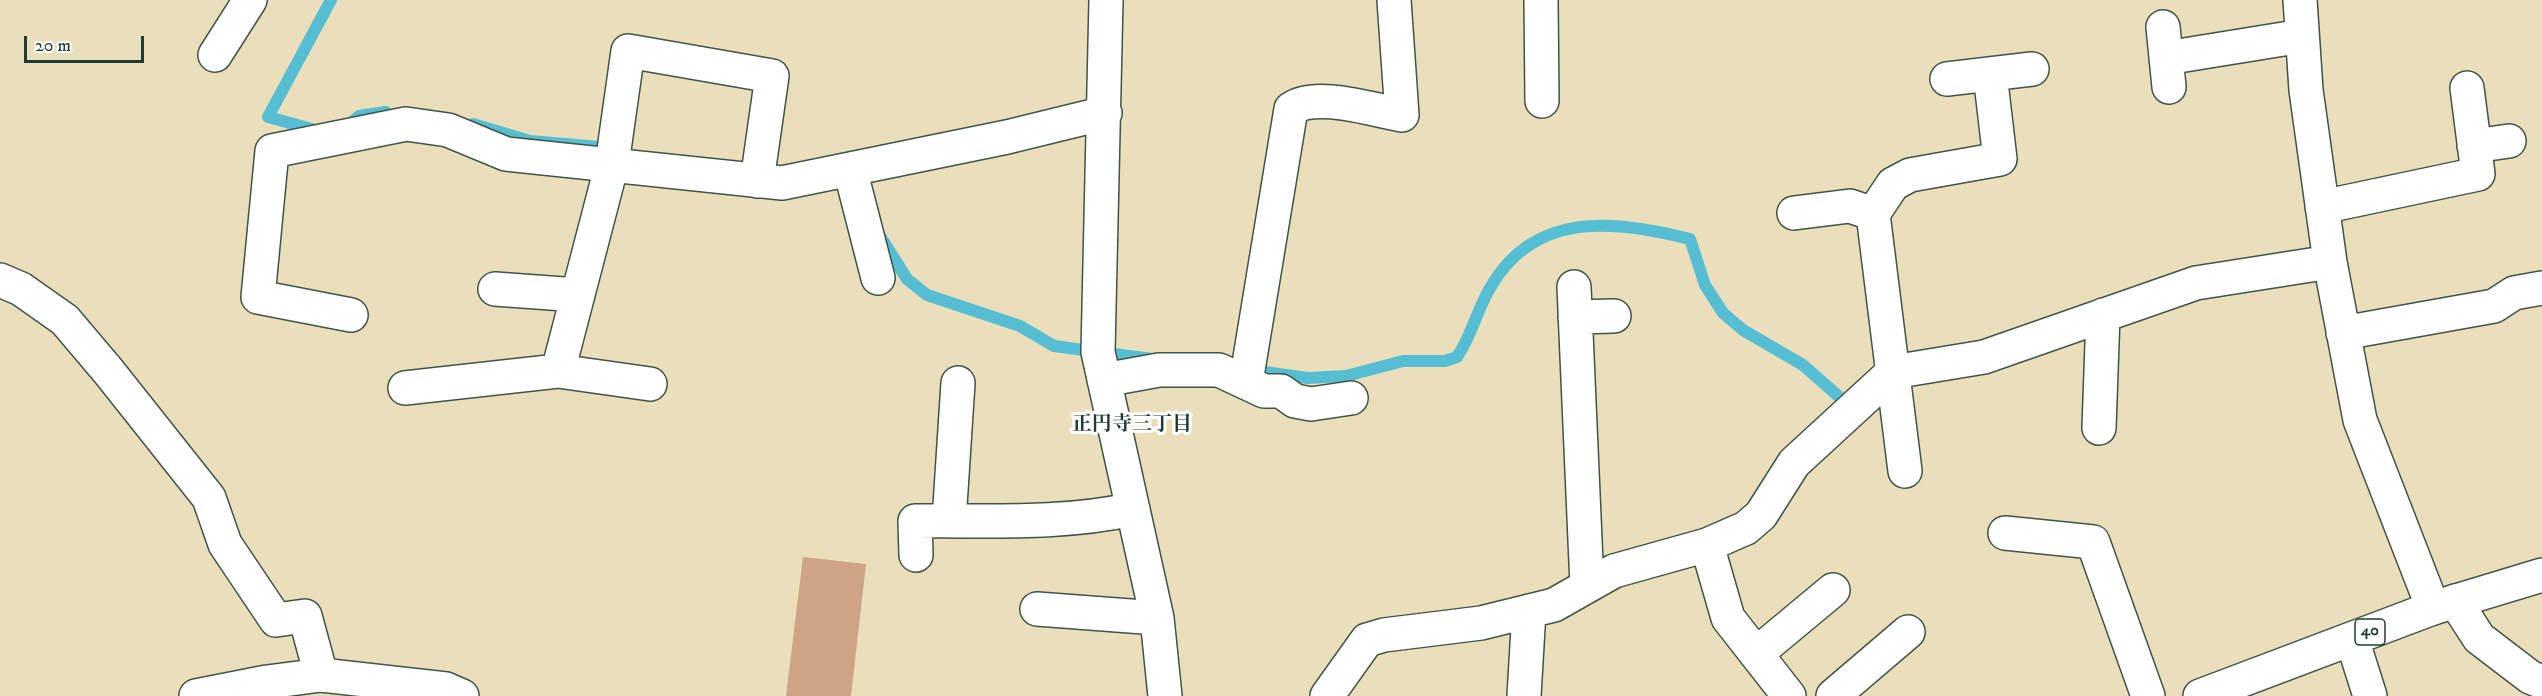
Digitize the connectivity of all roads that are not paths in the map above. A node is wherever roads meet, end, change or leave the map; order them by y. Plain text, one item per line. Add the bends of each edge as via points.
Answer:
1 (250, 0) edge
2 (1106, 0) edge
3 (1394, 0) edge
4 (1541, 0) edge
5 (2300, 0) edge
6 (2302, 36) junction
7 (215, 55) dead end
8 (2166, 57) dead end
9 (2032, 69) dead end
10 (1990, 74) junction
11 (1947, 79) dead end
12 (2467, 88) dead end
13 (1542, 100) dead end
14 (1105, 113) junction
15 (2510, 141) dead end
16 (2474, 146) junction
17 (612, 164) junction
18 (850, 169) junction
19 (757, 181) junction
20 (2322, 207) junction
21 (1794, 213) dead end
22 (1873, 214) junction
23 (2330, 262) junction
24 (878, 278) dead end
25 (0, 280) edge
26 (2542, 288) edge
27 (495, 289) dead end
28 (578, 295) junction
29 (351, 315) dead end
30 (2103, 315) junction
31 (1614, 316) dead end
32 (2343, 333) junction
33 (558, 370) junction
34 (1893, 372) junction
35 (1104, 380) junction
36 (1246, 382) junction
37 (958, 383) dead end
38 (650, 384) dead end
39 (405, 388) dead end
40 (1351, 398) dead end
41 (2099, 428) dead end
42 (1905, 471) dead end
43 (1132, 509) junction
44 (949, 521) junction
45 (2005, 533) dead end
46 (1707, 545) junction
47 (916, 555) dead end
48 (2542, 575) edge
49 (1587, 586) junction
50 (1833, 590) dead end
51 (2444, 605) junction
52 (1037, 609) dead end
53 (1529, 611) junction
54 (1157, 618) junction
55 (1908, 632) dead end
56 (2352, 639) junction
57 (1756, 654) junction
58 (321, 675) junction
59 (2542, 682) edge
60 (196, 696) edge
61 (462, 696) edge
62 (1165, 696) edge
63 (1327, 696) edge
64 (1524, 696) edge
65 (1789, 696) edge
66 (1833, 696) edge
67 (2148, 696) edge
68 (2200, 696) edge
69 (2370, 696) edge

1 - 7 street
2 - 14 street
3 - 36 street via 1402,115 1320,101 1300,102 1291,109
4 - 13 street
5 - 6 street
6 - 8 street
6 - 20 street
9 - 10 street
10 - 11 street
10 - 22 street via 2000,159 1910,175 1893,184
12 - 16 street
14 - 18 street
14 - 35 street via 1098,352
15 - 16 street
16 - 20 street via 2478,174
17 - 19 street
17 - 19 street via 628,51 772,76
17 - 28 street
17 - 29 street via 506,154 448,130 406,124 272,151 258,297
18 - 19 street via 782,183
18 - 24 street
20 - 23 street
21 - 22 street via 1850,206
22 - 34 street
23 - 30 street via 2196,283
23 - 32 street
25 - 58 street via 21,289 65,320 109,372 209,498 225,544 276,620 305,616
26 - 32 street via 2514,293 2494,306
27 - 28 street
28 - 33 street
30 - 34 street via 1984,357
30 - 41 street
31 - 49 street via 1575,302
32 - 51 street via 2360,420
33 - 38 street
33 - 39 street
34 - 42 street
34 - 46 street via 1794,463 1761,515 1746,528
35 - 36 street via 1159,370 1219,370
35 - 43 street
36 - 40 street via 1311,404
37 - 44 street
43 - 44 street via 1063,520
43 - 54 street
44 - 47 street via 915,522
45 - 67 street via 2093,542
46 - 49 street via 1614,571
46 - 57 street via 1728,618
48 - 51 street, 40
49 - 53 street via 1554,605
50 - 57 street
51 - 56 street, 40
51 - 59 street via 2480,638
52 - 54 street
53 - 63 street via 1481,623 1367,640
53 - 64 street
54 - 62 street
55 - 66 street
56 - 68 street, 40
56 - 69 street
57 - 65 street
58 - 60 street
58 - 61 street via 446,689

